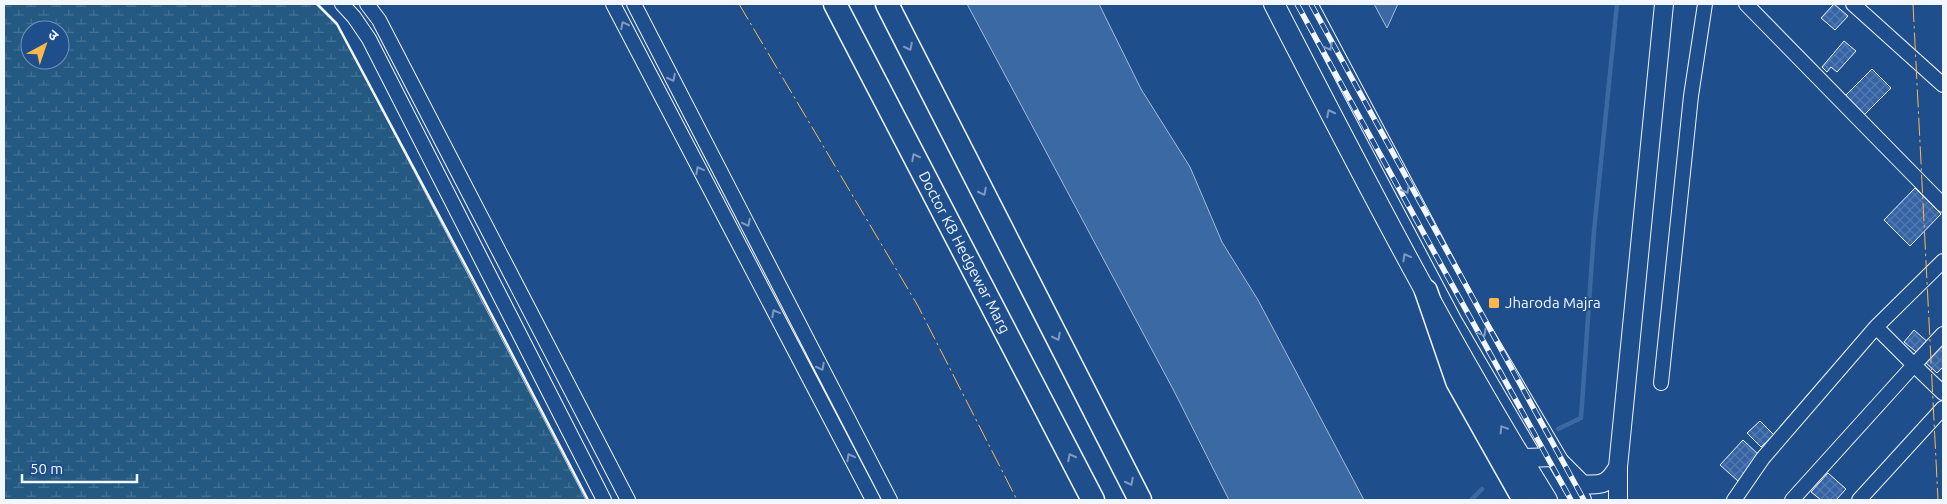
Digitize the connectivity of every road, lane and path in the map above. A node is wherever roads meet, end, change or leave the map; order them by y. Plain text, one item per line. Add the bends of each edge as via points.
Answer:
1 (342, 4) edge
2 (367, 4) edge
3 (614, 4) edge
4 (634, 4) edge
5 (836, 4) edge
6 (887, 4) edge
7 (1274, 4) edge
8 (1307, 4) edge
9 (1664, 4) edge
10 (1705, 4) edge
11 (1746, 4) edge
12 (1853, 4) edge
13 (1943, 85) edge
14 (1943, 205) edge
15 (1943, 261) edge
16 (1426, 291) junction
17 (1876, 327) junction
18 (1943, 334) edge
19 (1914, 364) junction
20 (1661, 383) dead end
21 (1943, 393) edge
22 (1943, 408) edge
23 (1555, 457) junction
24 (1521, 458) junction
25 (1618, 467) junction
26 (604, 500) edge
27 (628, 500) edge
28 (873, 500) edge
29 (890, 500) edge
30 (1093, 500) edge
31 (1140, 500) edge
32 (1524, 500) edge
33 (1547, 500) edge
34 (1581, 500) edge
35 (1618, 500) edge
36 (1734, 500) edge
37 (1792, 500) edge
38 (1858, 500) edge

1 - 26 street via 369,39
2 - 27 street via 379,20
28 -> 3 street
4 -> 29 street
30 -> 5 highway, Doctor KB Hedgewar Marg
6 -> 31 highway
16 -> 7 main road
8 -> 23 main road via 1471,313
9 - 25 street
10 - 20 street via 1691,96
11 - 14 street
12 - 13 street
15 - 17 street
24 -> 16 main road
16 - 32 highway via 1456,381
17 - 19 street
17 - 36 street via 1763,458
18 - 19 street
19 - 21 street
19 - 37 street
22 - 38 street
23 - 24 street
23 - 25 street via 1582,484 1597,485 1610,480
23 - 34 main road
24 - 33 main road
25 - 35 street

